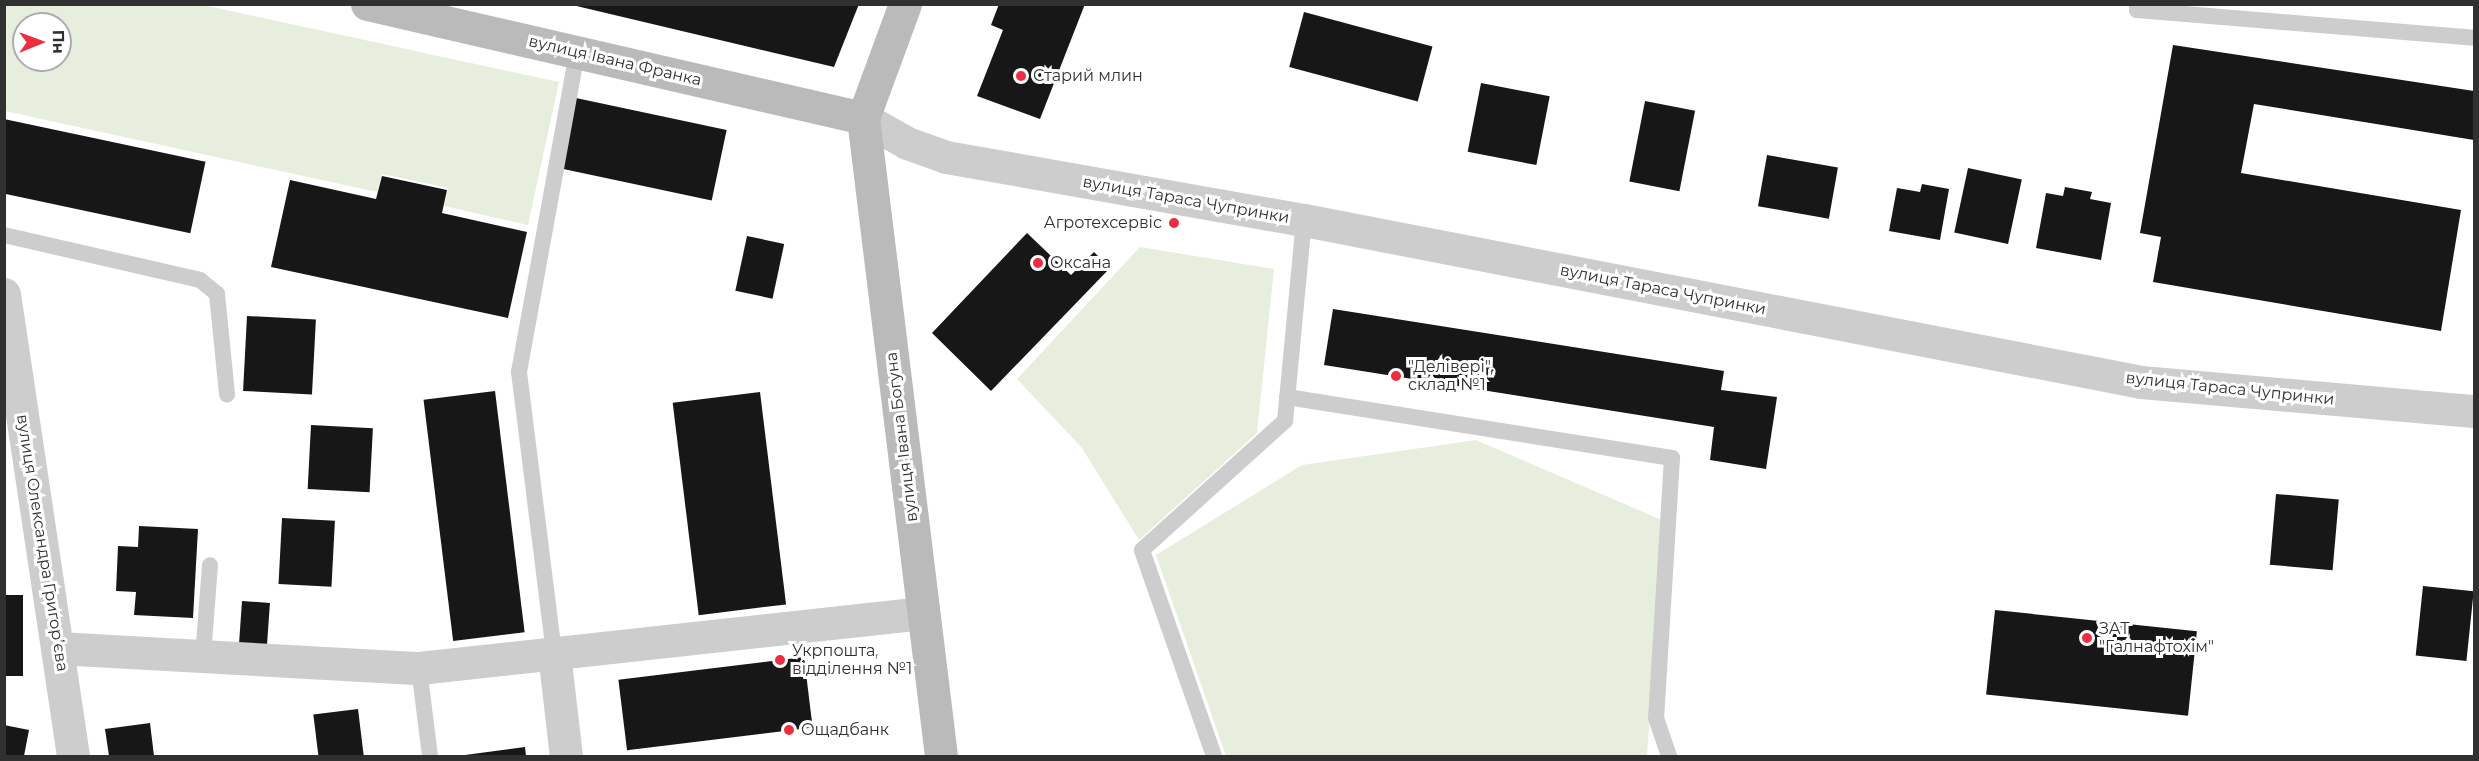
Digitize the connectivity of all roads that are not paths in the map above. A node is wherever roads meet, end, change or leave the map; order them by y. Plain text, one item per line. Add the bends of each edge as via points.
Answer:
1 (367, 4) edge
2 (905, 4) edge
3 (2137, 4) edge
4 (2475, 38) edge
5 (577, 52) junction
6 (863, 118) junction
7 (1304, 220) junction
8 (4, 236) edge
9 (4, 294) edge
10 (227, 395) dead end
11 (1287, 397) junction
12 (2475, 411) edge
13 (210, 565) dead end
14 (923, 613) junction
15 (57, 648) junction
16 (554, 653) junction
17 (203, 656) junction
18 (419, 668) junction
19 (74, 756) edge
20 (430, 756) edge
21 (566, 756) edge
22 (941, 756) edge
23 (1214, 756) edge
24 (1669, 756) edge

1 - 5 main road, вулиця Івана Франка
2 - 6 main road
3 - 4 lane via 2137,10
5 - 6 main road, вулиця Івана Франка
5 - 16 lane via 519,372
6 - 7 street, вулиця Тараса Чупринки via 907,143 946,156
6 - 14 main road, вулиця Івана Богуна
7 - 11 lane
7 - 12 street, вулиця Тараса Чупринки via 2141,382
8 - 10 lane via 200,280 217,294
9 - 15 street, вулиця Олександра Григорʼєва
11 - 23 lane via 1285,421 1142,550
11 - 24 lane via 1672,458 1656,718
13 - 17 lane
14 - 16 street
14 - 22 main road, вулиця Івана Богуна
15 - 17 street
15 - 19 street, вулиця Олександра Григорʼєва
16 - 18 street
16 - 21 street
17 - 18 street
18 - 20 lane

